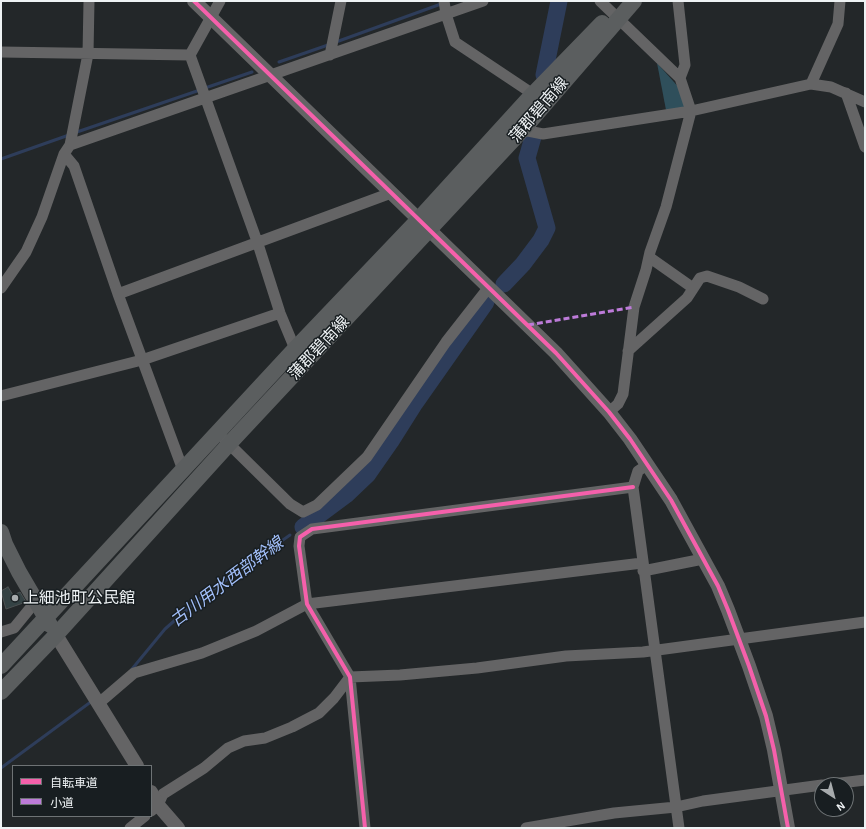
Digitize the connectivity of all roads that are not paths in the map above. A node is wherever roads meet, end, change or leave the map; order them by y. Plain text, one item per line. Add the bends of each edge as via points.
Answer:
1 (89, 1) edge
2 (194, 1) edge
3 (220, 1) edge
4 (341, 1) edge
5 (482, 1) edge
6 (600, 1) edge
7 (634, 1) edge
8 (678, 1) edge
9 (840, 1) edge
10 (445, 8) edge
11 (618, 11) edge
12 (211, 17) junction
13 (1, 52) edge
14 (330, 53) junction
15 (88, 54) junction
16 (190, 55) junction
17 (271, 76) junction
18 (680, 78) junction
19 (811, 84) junction
20 (204, 93) junction
21 (846, 93) junction
22 (533, 94) junction
23 (865, 102) edge
24 (691, 111) junction
25 (525, 127) junction
26 (68, 147) junction
27 (865, 147) edge
28 (391, 193) junction
29 (425, 225) junction
30 (258, 244) junction
31 (649, 257) junction
32 (489, 287) junction
33 (1, 288) edge
34 (693, 288) junction
35 (118, 294) junction
36 (763, 299) dead end
37 (280, 313) junction
38 (295, 349) junction
39 (628, 351) junction
40 (142, 360) junction
41 (1, 396) edge
42 (609, 412) junction
43 (224, 438) junction
44 (647, 465) junction
45 (183, 470) junction
46 (633, 487) junction
47 (1, 532) edge
48 (703, 558) junction
49 (643, 567) junction
50 (36, 601) junction
51 (307, 604) junction
52 (45, 618) junction
53 (865, 622) edge
54 (1, 632) edge
55 (56, 635) junction
56 (739, 638) junction
57 (656, 649) junction
58 (1, 666) edge
59 (350, 677) junction
60 (1, 692) edge
61 (99, 703) junction
62 (136, 765) edge
63 (865, 780) edge
64 (854, 781) edge
65 (814, 786) edge
66 (782, 791) junction
67 (152, 797) edge
68 (676, 807) junction
69 (154, 808) edge
70 (144, 817) edge
71 (130, 828) edge
72 (178, 828) edge
73 (366, 828) edge
74 (526, 828) edge
75 (679, 828) edge
76 (788, 828) edge

1 - 15 street
2 - 12 street
3 - 12 street
4 - 14 street
5 - 10 street
6 - 11 street
7 - 11 main road, 蒲郡碧南線
8 - 18 street via 685,65
9 - 19 street via 838,24
10 - 14 street
10 - 22 street via 456,42
11 - 18 street
11 - 22 main road, 蒲郡碧南線
11 - 25 main road, 蒲郡碧南線
12 - 16 street
12 - 17 street
13 - 15 street
14 - 17 street
15 - 16 street
15 - 26 street
16 - 20 street
17 - 20 street
17 - 28 street
18 - 24 street
19 - 21 street via 831,87
19 - 24 street
20 - 26 street
20 - 30 street
21 - 23 street
21 - 27 street
22 - 29 main road, 蒲郡碧南線
24 - 25 street via 543,134 528,131
24 - 31 street via 666,207
25 - 29 main road, 蒲郡碧南線
26 - 33 street via 26,252
26 - 35 street
28 - 29 street
28 - 30 street
29 - 32 street
29 - 38 main road, 蒲郡碧南線
29 - 43 main road, 蒲郡碧南線
30 - 35 street
30 - 37 street
31 - 34 street
31 - 39 street via 634,307
32 - 42 street via 556,353
32 - 43 street via 446,342 367,457 318,505 303,512 290,504
34 - 36 street via 700,278 707,276
34 - 39 street via 687,298
35 - 40 street
37 - 38 street
37 - 40 street
38 - 43 main road, 蒲郡碧南線
39 - 42 street via 623,394 618,404
40 - 41 street
40 - 45 street
42 - 44 street
43 - 45 main road, 蒲郡碧南線
43 - 55 main road, 蒲郡碧南線
44 - 46 street via 638,471
44 - 48 street via 671,500
45 - 52 main road, 蒲郡碧南線
46 - 49 street
46 - 51 street via 312,529 300,537 299,546
47 - 50 main road
48 - 49 street
48 - 56 street via 718,586
49 - 51 street
49 - 57 street
50 - 52 main road
50 - 54 street via 14,628
51 - 59 street
51 - 61 street via 256,631 202,653 134,673
52 - 55 main road
52 - 58 main road, 蒲郡碧南線
53 - 56 street
55 - 60 main road, 蒲郡碧南線
55 - 61 street
56 - 57 street
56 - 66 street via 766,716
57 - 59 street via 566,656 477,668
57 - 68 street
59 - 69 street via 319,713 266,738 244,741 228,748 204,768 163,794
59 - 73 street
61 - 62 street
63 - 64 street
65 - 66 street
66 - 68 street
66 - 76 street
67 - 69 street
68 - 74 street via 614,813
68 - 75 street
69 - 72 street
70 - 71 street

